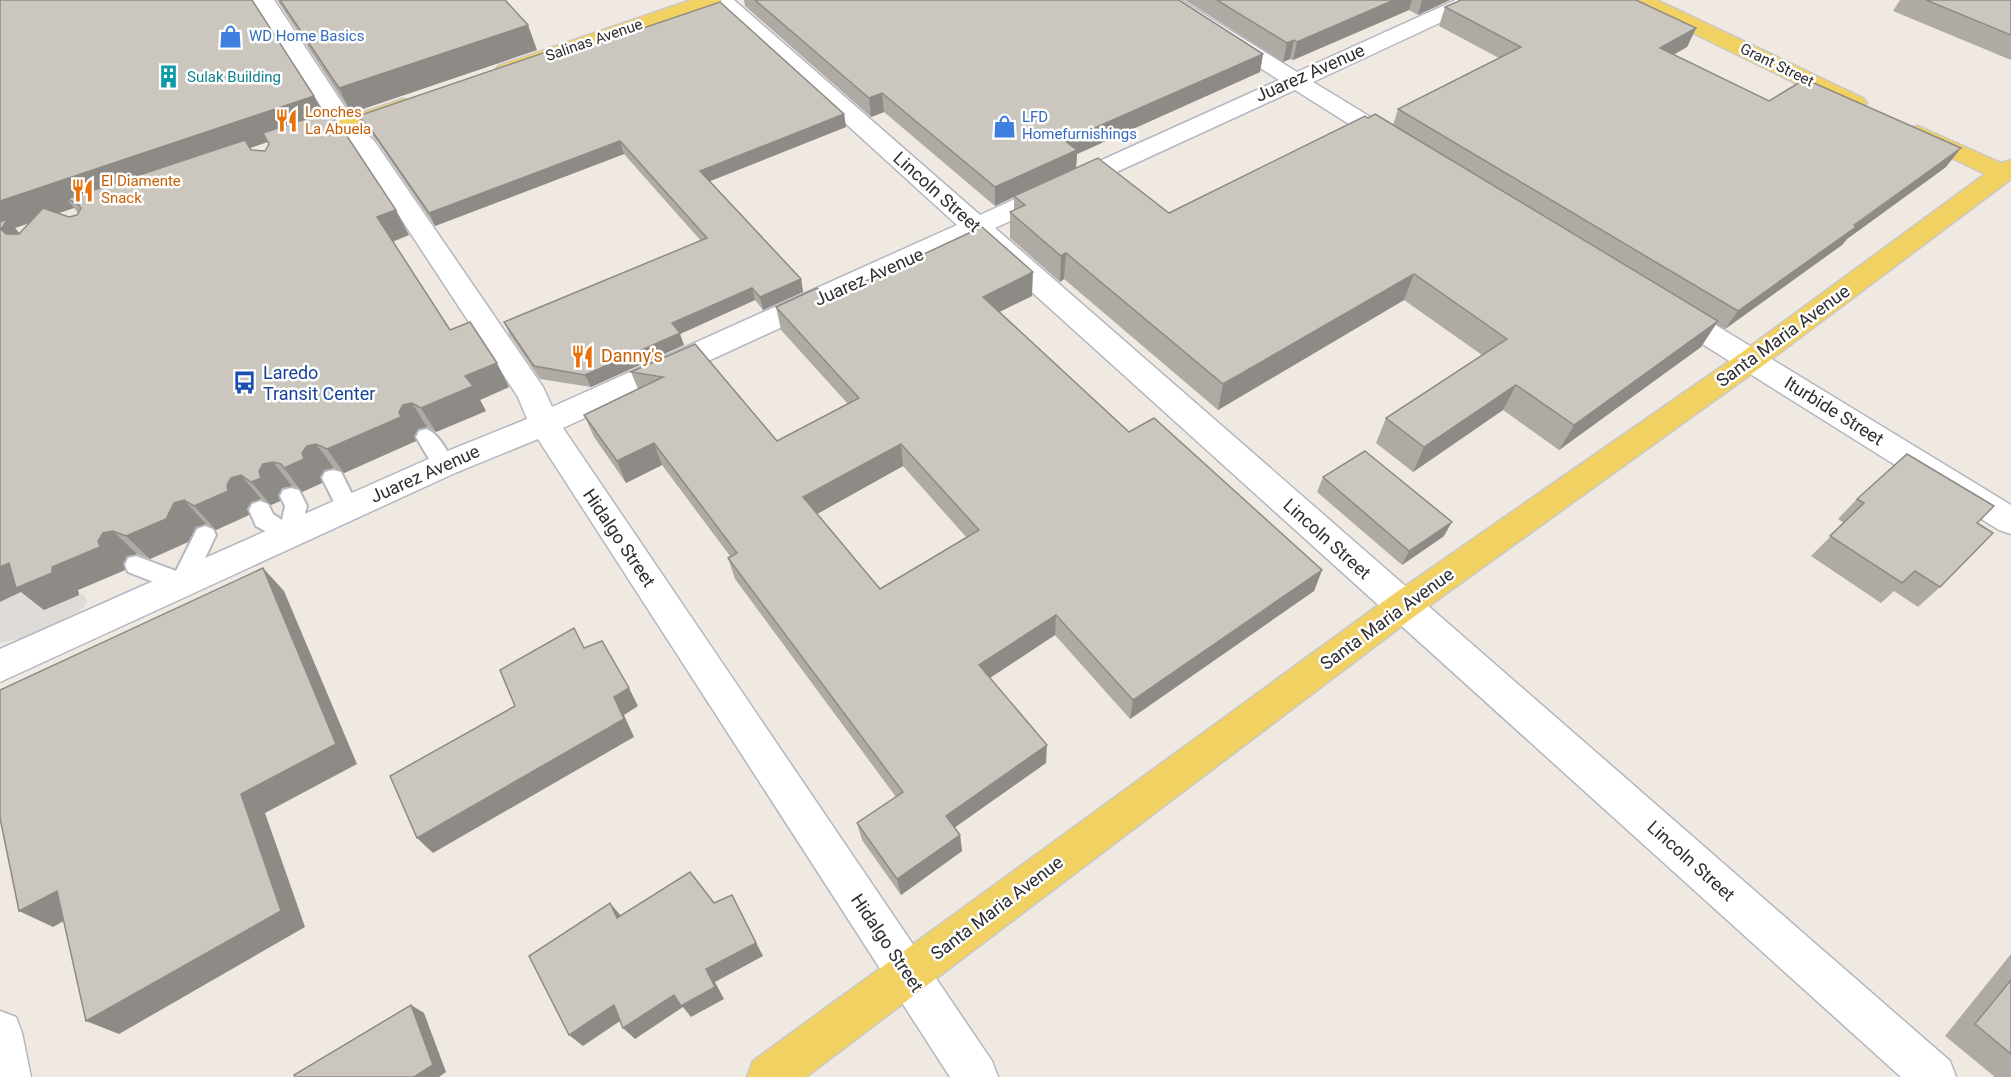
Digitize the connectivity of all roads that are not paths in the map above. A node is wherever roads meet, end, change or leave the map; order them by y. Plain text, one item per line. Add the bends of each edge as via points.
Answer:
1 (263, 0) edge
2 (711, 0) edge
3 (721, 0) edge
4 (1166, 0) edge
5 (1473, 0) edge
6 (1640, 0) edge
7 (489, 76) edge
8 (1293, 81) junction
9 (423, 99) edge
10 (1872, 111) edge
11 (345, 126) junction
12 (1904, 126) edge
13 (274, 150) edge
14 (1420, 158) edge
15 (2008, 173) edge
16 (977, 228) junction
17 (1654, 301) edge
18 (1751, 360) junction
19 (544, 424) junction
20 (426, 436) edge
21 (444, 465) junction
22 (333, 478) edge
23 (291, 496) edge
24 (348, 508) junction
25 (260, 510) edge
26 (2011, 521) edge
27 (205, 535) edge
28 (289, 535) junction
29 (136, 565) edge
30 (182, 583) junction
31 (1403, 606) junction
32 (0, 666) edge
33 (908, 975) junction
34 (0, 1033) edge
35 (9, 1077) edge
36 (769, 1077) edge
37 (976, 1077) edge
38 (1934, 1077) edge

1 - 11 street, Hidalgo Street
2 - 7 main road, Salinas Avenue
3 - 16 street, Lincoln Street
4 - 8 street
5 - 8 street, Juarez Avenue
6 - 10 main road, Grant Street
8 - 14 street
8 - 16 street, Juarez Avenue
9 - 11 main road
11 - 13 main road
11 - 19 street, Hidalgo Street via 376,161 532,395
12 - 15 main road
15 - 18 main road, Santa Maria Avenue
16 - 19 street, Juarez Avenue
16 - 31 street, Lincoln Street
17 - 18 street, Iturbide Street
18 - 26 street, Iturbide Street
18 - 31 main road, Santa Maria Avenue
19 - 21 street, Juarez Avenue
19 - 33 street, Hidalgo Street
20 - 21 lane
21 - 24 street, Juarez Avenue
22 - 24 lane
23 - 28 lane via 296,506
24 - 28 street, Juarez Avenue
25 - 28 lane via 264,520
27 - 30 lane
28 - 30 street, Juarez Avenue
29 - 30 lane
30 - 32 street, Juarez Avenue
31 - 33 main road, Santa Maria Avenue
31 - 38 street, Lincoln Street
33 - 36 main road, Santa Maria Avenue
33 - 37 street, Hidalgo Street
34 - 35 street

